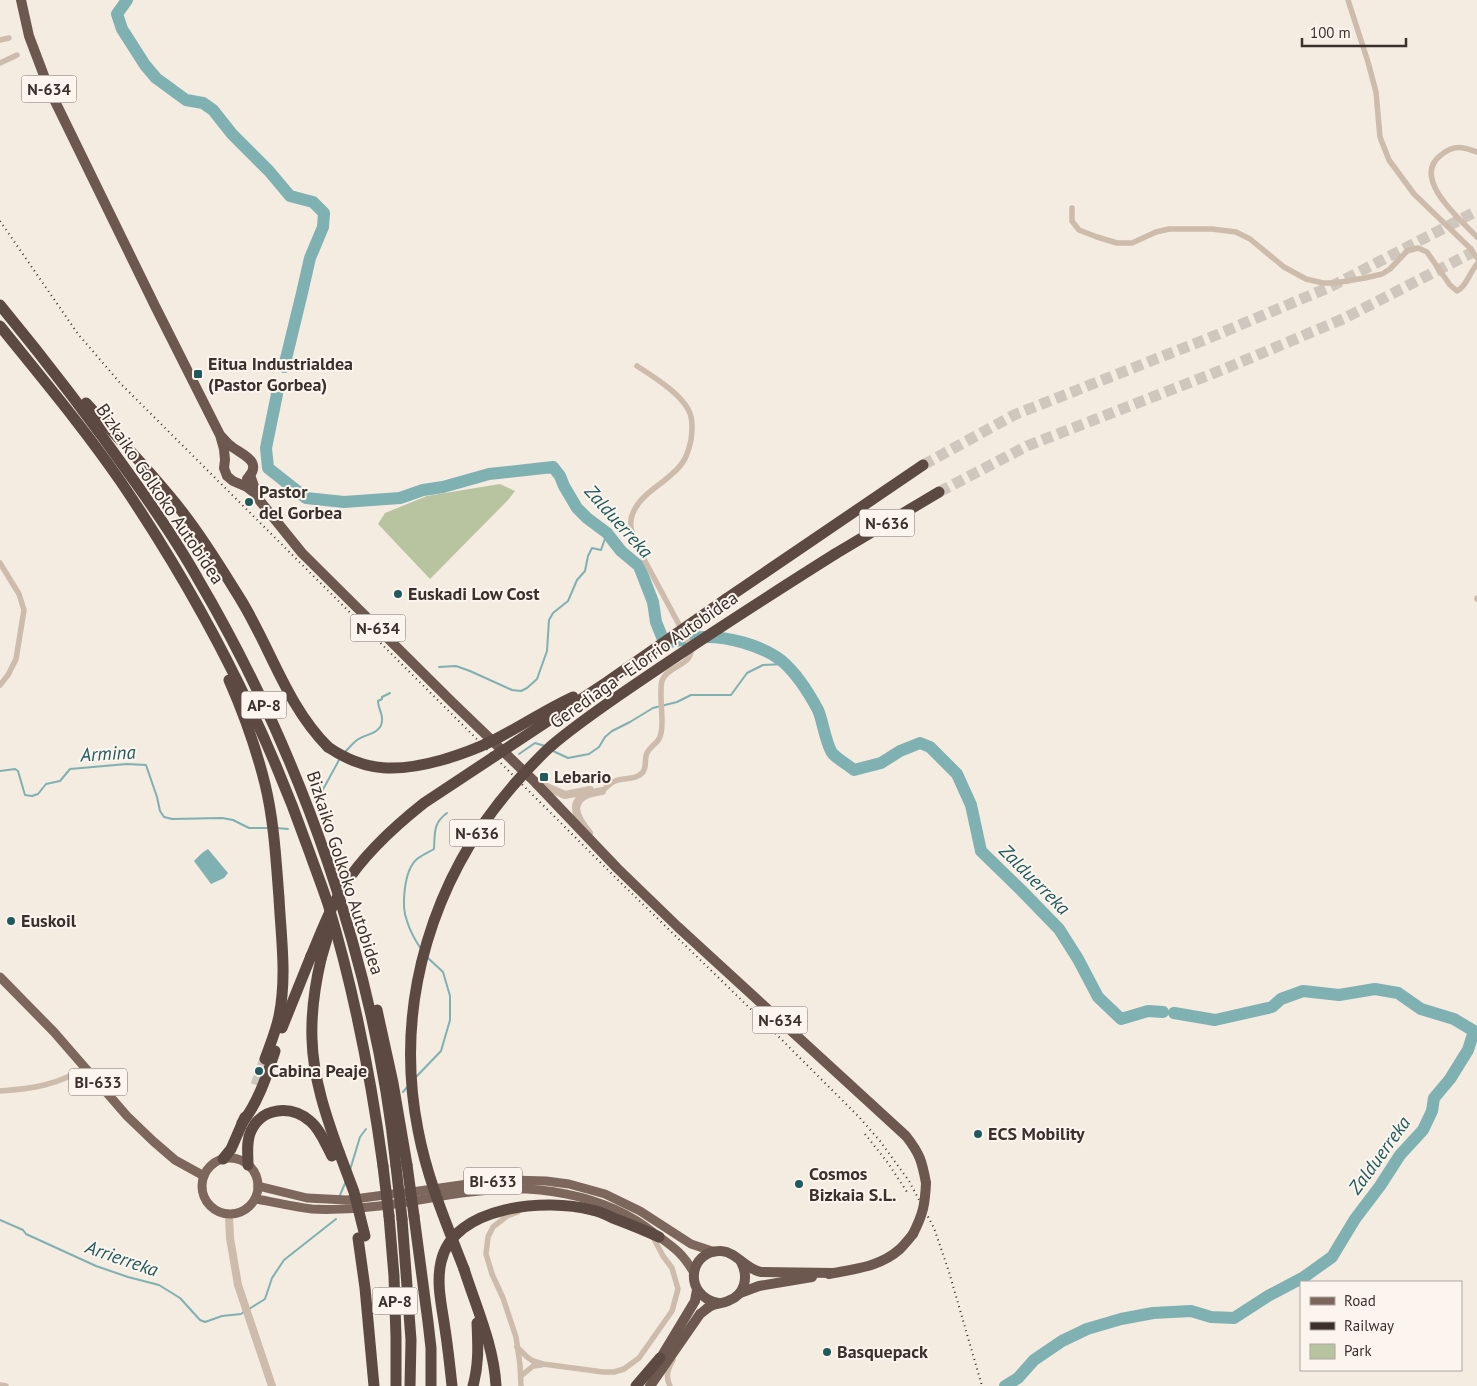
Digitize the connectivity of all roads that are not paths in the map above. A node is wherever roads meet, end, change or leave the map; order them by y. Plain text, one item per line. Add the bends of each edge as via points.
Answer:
1 (22, 0) edge
2 (1348, 0) edge
3 (9, 38) dead end
4 (0, 40) edge
5 (17, 55) dead end
6 (0, 63) edge
7 (1477, 152) edge
8 (1072, 208) dead end
9 (1477, 237) edge
10 (1477, 258) edge
11 (1477, 264) edge
12 (0, 305) edge
13 (0, 326) edge
14 (27, 336) junction
15 (637, 366) dead end
16 (220, 435) junction
17 (242, 453) junction
18 (225, 460) junction
19 (923, 465) tunnel mouth
20 (250, 475) junction
21 (237, 482) junction
22 (939, 492) tunnel mouth
23 (256, 495) junction
24 (0, 563) edge
25 (217, 643) junction
26 (607, 682) junction
27 (0, 685) edge
28 (534, 781) junction
29 (602, 791) junction
30 (617, 868) junction
31 (316, 957) junction
32 (0, 977) edge
33 (265, 1059) tunnel mouth
34 (85, 1066) junction
35 (256, 1085) tunnel mouth
36 (0, 1091) edge
37 (242, 1123) junction
38 (335, 1154) junction
39 (223, 1159) junction
40 (248, 1165) junction
41 (401, 1166) junction
42 (204, 1176) junction
43 (258, 1186) junction
44 (256, 1199) junction
45 (536, 1206) junction
46 (229, 1215) junction
47 (655, 1235) junction
48 (714, 1252) junction
49 (740, 1261) junction
50 (834, 1272) junction
51 (694, 1273) junction
52 (697, 1290) junction
53 (740, 1293) junction
54 (473, 1296) junction
55 (718, 1303) junction
56 (683, 1338) junction
57 (518, 1347) junction
58 (660, 1358) junction
59 (543, 1364) junction
60 (520, 1376) junction
61 (0, 1385) edge
62 (6, 1386) edge
63 (272, 1386) edge
64 (374, 1386) edge
65 (396, 1386) edge
66 (410, 1386) edge
67 (431, 1386) edge
68 (452, 1386) edge
69 (473, 1386) edge
70 (496, 1386) edge
71 (521, 1386) edge
72 (636, 1386) edge
73 (646, 1386) edge
74 (650, 1386) edge
75 (670, 1386) edge

1 - 16 highway, N-634 via 29,36 49,89
2 - 10 street via 1376,92 1380,137 1389,160 1414,194
3 - 4 street
5 - 6 street
7 - 9 street via 1454,147 1440,155 1432,166 1431,180 1436,191
8 - 11 street via 1072,221 1079,230 1117,243 1132,243 1168,229 1236,232 1250,239 1284,267 1306,279 1323,283 1382,274 1407,250 1418,248 1427,252 1457,292
12 - 14 highway, Bizkaiko Golkoko Autobidea / AP-8
13 - 25 highway, Bizkaiko Golkoko Autobidea / AP-8 via 120,481 184,582
14 - 26 highway, bridge via 184,514 243,602 305,721 328,747 344,757 371,767 422,766 490,742 562,702
14 - 41 highway, Bizkaiko Golkoko Autobidea / AP-8 via 156,512 198,578 265,706 294,773 343,911 364,985
15 - 29 street via 661,381 685,405 691,417 688,454 674,473 641,501 630,524 638,550 691,652 664,676 660,737 646,754 642,772 633,778 616,781
16 - 17 highway, N-634
16 - 18 highway, N-634
17 - 18 highway via 232,454
17 - 20 highway, N-634 via 252,462
18 - 21 highway, N-634 via 227,476
19 - 26 highway, Gerediaga - Elorrio Autobidea / N-636, bridge
20 - 21 highway
20 - 23 highway, N-634
21 - 23 highway, N-634
22 - 54 highway, Gerediaga - Elorrio Autobidea / N-636, bridge via 746,610 596,712 550,747 502,799 468,847 441,901 418,979 412,1032 412,1082 429,1175
23 - 28 highway, N-634 via 302,553
24 - 27 street via 24,610 16,659
25 - 33 highway via 251,734 271,818 282,939 282,986 276,1029
25 - 65 highway, Bizkaiko Golkoko Autobidea / AP-8, bridge via 252,710 284,783 328,903 348,979 366,1057 389,1216 394,1276
26 - 31 highway, Gerediaga - Elorrio Autobidea, bridge via 424,802 391,831 344,886 333,906
28 - 29 street via 565,795
28 - 30 highway, N-634
29 - 30 street via 581,798 577,814
30 - 50 highway, N-634, bridge via 678,928 906,1136 918,1151 923,1163 926,1198 913,1234 884,1260 867,1267
31 - 37 highway via 285,1019 269,1069
31 - 38 highway via 312,1041
32 - 34 main road, BI-633
34 - 36 street via 52,1083
34 - 42 main road, BI-633 via 153,1141 174,1160
35 - 37 highway
37 - 39 highway
38 - 40 highway via 301,1114 278,1110 261,1118 252,1129 247,1147
38 - 64 highway via 362,1237
39 - 40 main road via 236,1159
39 - 42 main road via 208,1168
40 - 43 main road via 254,1171
41 - 66 highway, Bizkaiko Golkoko Autobidea / AP-8, bridge via 411,1340
41 - 67 highway, bridge via 414,1216 428,1322
42 - 46 main road via 202,1193 206,1202 220,1213
43 - 44 main road
43 - 48 main road, BI-633 via 307,1198 347,1200 482,1182 569,1184 605,1194 640,1211 691,1244
44 - 46 main road via 244,1211
44 - 47 main road, BI-633 via 312,1209 368,1208 472,1192 541,1191 602,1203 641,1222
45 - 47 highway via 593,1210
45 - 57 street via 507,1216 493,1227 488,1237 486,1254
45 - 68 highway via 488,1214 464,1226 446,1247 438,1282
46 - 63 street via 232,1258
47 - 51 main road, BI-633 via 679,1251
47 - 59 street via 663,1256 672,1268 678,1289 672,1311 639,1358 614,1372
48 - 49 highway, N-634 via 728,1253
48 - 51 highway via 701,1259
49 - 50 highway, N-634 via 760,1272
49 - 53 highway via 746,1277
50 - 53 highway, N-634 via 759,1286
51 - 52 highway
52 - 55 highway via 703,1297
52 - 58 highway via 695,1301
53 - 55 highway, N-634 via 727,1302
54 - 69 highway via 477,1316 478,1369
54 - 70 highway via 491,1352
55 - 56 highway, N-634 via 700,1314
56 - 74 highway, N-634
56 - 75 street via 667,1374
57 - 59 street via 527,1357
57 - 60 street
58 - 72 highway
58 - 73 highway
59 - 60 street via 533,1366
60 - 71 street
61 - 62 street

